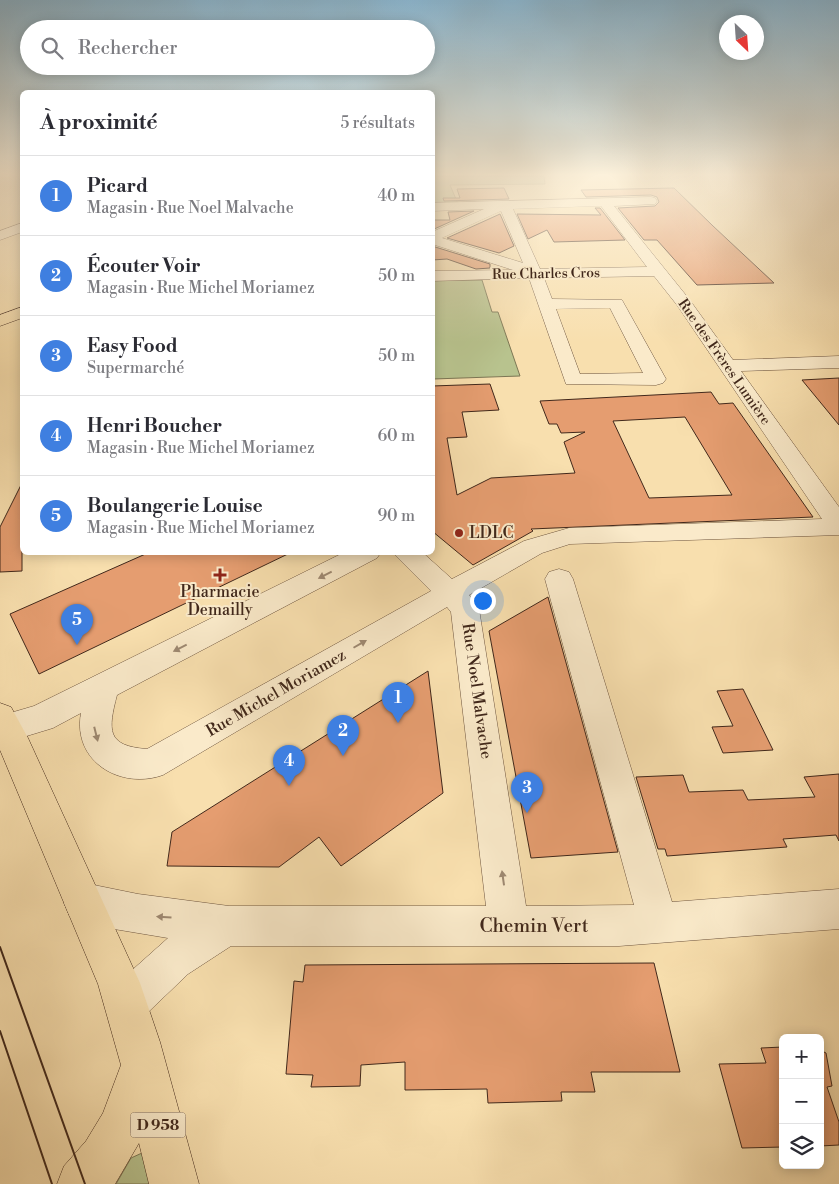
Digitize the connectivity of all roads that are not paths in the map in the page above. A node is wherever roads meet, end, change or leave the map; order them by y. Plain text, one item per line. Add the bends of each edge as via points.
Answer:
1 (12, 231) edge
2 (447, 231) edge
3 (516, 231) edge
4 (627, 231) edge
5 (0, 236) edge
6 (435, 237) edge
7 (435, 239) edge
8 (659, 271) junction
9 (535, 274) junction
10 (435, 276) edge
11 (545, 304) junction
12 (20, 308) edge
13 (20, 313) edge
14 (0, 315) edge
15 (0, 321) edge
16 (839, 362) edge
17 (728, 366) junction
18 (839, 526) edge
19 (362, 555) edge
20 (408, 555) edge
21 (559, 579) dead end
22 (450, 593) junction
23 (103, 687) junction
24 (3, 723) edge
25 (84, 903) junction
26 (839, 909) edge
27 (659, 924) junction
28 (229, 926) junction
29 (509, 926) junction
30 (126, 1004) junction
31 (143, 1066) junction
32 (82, 1184) edge
33 (174, 1184) edge

1 - 5 street
2 - 6 street
3 - 9 street
4 - 8 street, Rue des Frères Lumière
7 - 9 street
8 - 9 street, Rue Charles Cros
8 - 17 street, Rue des Frères Lumière
9 - 10 street, Rue Charles Cros
9 - 11 street
11 - 11 street via 573,380 656,379 616,303
12 - 14 main road
13 - 15 main road
16 - 17 street
17 - 18 street, Rue des Frères Lumière
18 - 22 street via 569,536 533,547
19 -> 23 street
20 - 22 street
21 - 27 street
23 -> 22 street, Rue Michel Moriamez via 94,719 100,746 112,757 128,764 151,764
29 -> 22 street, Rue Noel Malvache via 465,609
23 - 24 street via 34,722
24 - 25 main road
28 -> 25 street, Chemin Vert via 116,911
25 - 30 main road
26 - 27 street, Chemin Vert
27 - 29 street, Chemin Vert
28 - 29 street, Chemin Vert
28 - 30 street, Chemin Vert via 170,960
30 - 31 main road
31 - 32 main road via 122,1129 100,1164
31 - 33 main road, D 958

